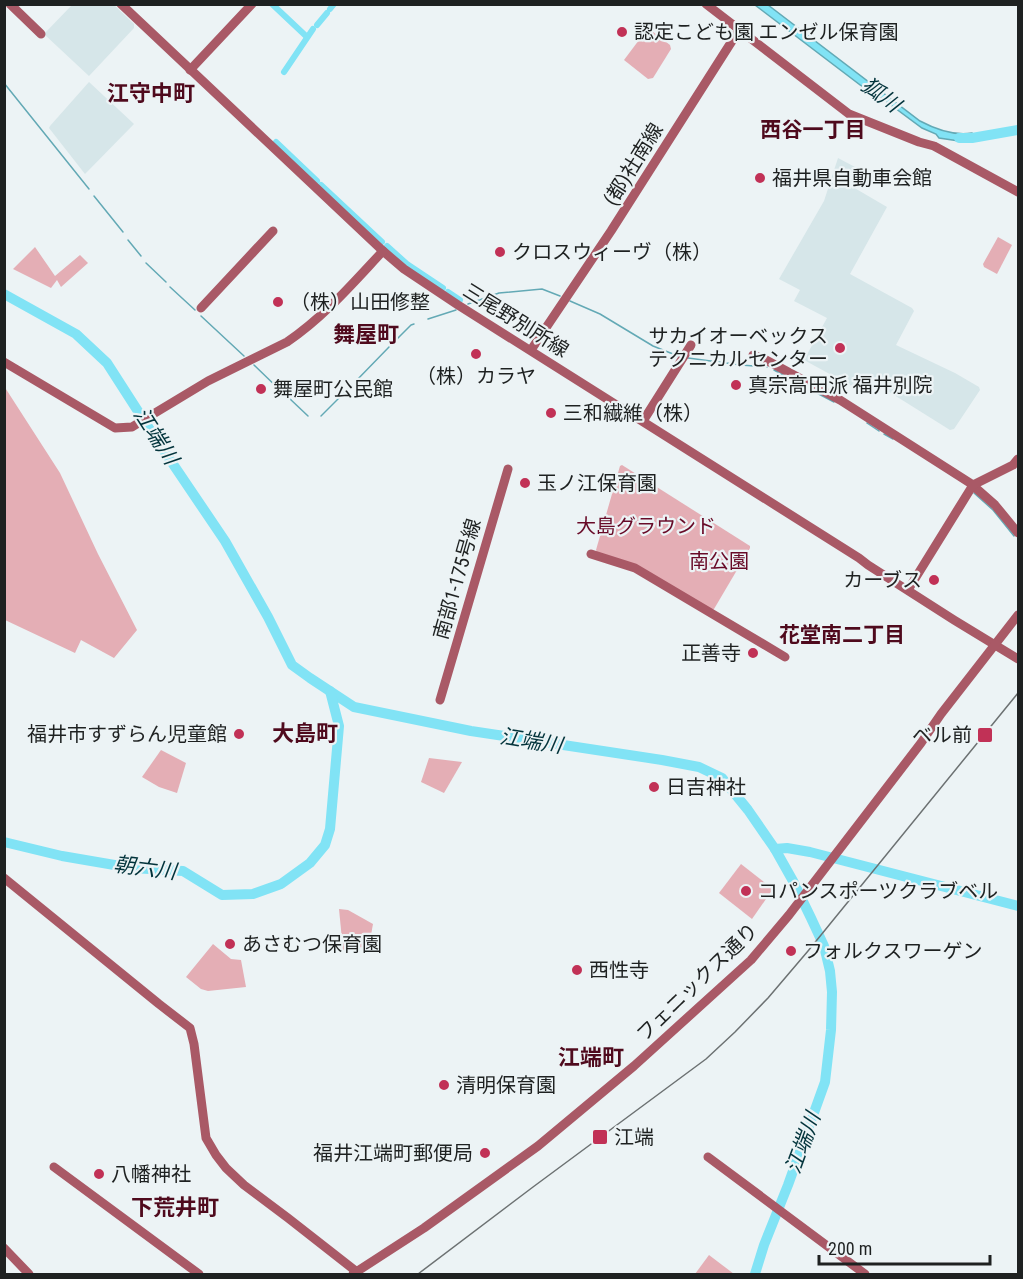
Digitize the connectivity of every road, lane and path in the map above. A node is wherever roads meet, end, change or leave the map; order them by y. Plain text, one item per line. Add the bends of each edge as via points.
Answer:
1 (10, 4) edge
2 (122, 4) edge
3 (252, 4) edge
4 (706, 4) edge
5 (739, 30) junction
6 (41, 34) dead end
7 (190, 70) junction
8 (1018, 192) edge
9 (273, 231) dead end
10 (382, 251) junction
11 (201, 308) dead end
12 (691, 345) dead end
13 (531, 350) junction
14 (753, 355) dead end
15 (4, 362) edge
16 (643, 422) junction
17 (1018, 459) edge
18 (508, 469) dead end
19 (973, 485) junction
20 (1018, 533) edge
21 (591, 554) dead end
22 (908, 590) junction
23 (1018, 615) edge
24 (996, 645) junction
25 (785, 657) dead end
26 (1018, 659) edge
27 (440, 700) dead end
28 (4, 878) edge
29 (708, 1157) dead end
30 (54, 1167) dead end
31 (4, 1248) edge
32 (355, 1273) edge
33 (29, 1275) edge
34 (199, 1275) edge
35 (865, 1275) edge

1 - 6 street
2 - 7 street, 三尾野別所線
3 - 7 street
4 - 5 street
5 - 8 street via 849,114 934,146
5 - 13 street, (都)社南線
7 - 10 street, 三尾野別所線
9 - 11 street
10 - 13 street, 三尾野別所線
10 - 15 street via 298,335 132,426 116,428
12 - 16 street
13 - 16 street, 三尾野別所線
14 - 19 street via 840,400
16 - 22 street, 三尾野別所線
17 - 19 street
18 - 27 street, 南部1-175号線
19 - 20 street
19 - 22 street
21 - 25 street via 635,568
22 - 24 street, 三尾野別所線
23 - 24 street, フェニックス通り
24 - 26 street, 三尾野別所線
24 - 32 street, フェニックス通り via 751,960 538,1146
28 - 32 street via 190,1028 206,1138 216,1155 244,1185
29 - 35 street
30 - 34 street
31 - 33 street

